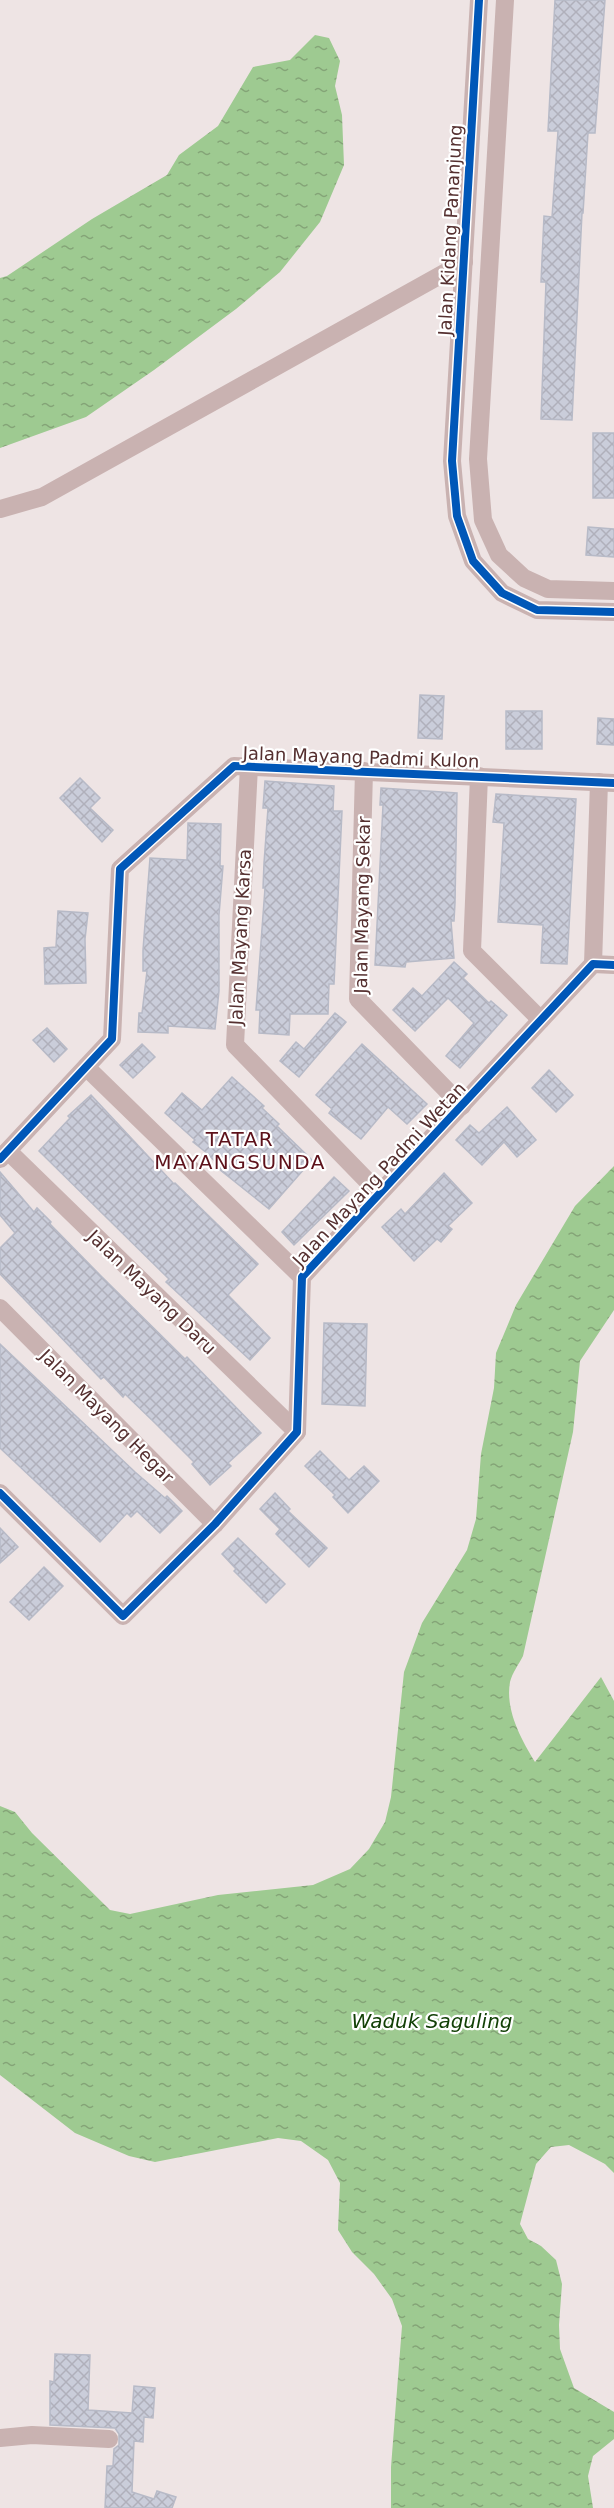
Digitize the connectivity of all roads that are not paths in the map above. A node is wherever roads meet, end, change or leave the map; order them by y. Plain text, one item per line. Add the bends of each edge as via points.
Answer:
1 (478, 0) edge
2 (505, 0) edge
3 (464, 262) junction
4 (454, 435) junction
5 (479, 436) junction
6 (0, 509) edge
7 (614, 591) edge
8 (614, 612) edge
9 (249, 766) junction
10 (364, 771) junction
11 (479, 776) junction
12 (607, 782) edge
13 (593, 964) junction
14 (614, 965) edge
15 (541, 1020) junction
16 (86, 1067) junction
17 (462, 1106) junction
18 (4, 1155) edge
19 (380, 1193) junction
20 (302, 1276) junction
21 (0, 1308) edge
22 (297, 1432) junction
23 (0, 1493) edge
24 (215, 1524) junction
25 (0, 2438) edge
26 (110, 2439) dead end

1 - 3 street, Jalan Kidang Pananjung
2 - 5 street
3 - 4 street, Jalan Kidang Pananjung
3 - 6 street via 42,497
4 - 5 street
4 - 8 street, Jalan Kidang Pananjung via 457,516 473,561 502,593 537,610
5 - 7 street via 477,459 483,520 499,555 524,578 548,589
9 - 10 street, Jalan Mayang Padmi Kulon
9 - 16 street, Jalan Mayang Padmi Kulon via 234,766 120,869 112,1039
9 - 19 street, Jalan Mayang Karsa via 235,1045
10 - 11 street, Jalan Mayang Padmi Kulon
10 - 17 street, Jalan Mayang Sekar via 358,999
11 - 12 street, Jalan Mayang Padmi Kulon
11 - 15 street via 472,951
12 - 13 street
13 - 14 street
13 - 15 street, Jalan Mayang Padmi Wetan
15 - 17 street, Jalan Mayang Padmi Wetan
16 - 18 street, Jalan Mayang Padmi Kulon
16 - 20 street
17 - 19 street, Jalan Mayang Padmi Wetan
18 - 22 street, Jalan Mayang Daru
19 - 20 street, Jalan Mayang Padmi Wetan
20 - 22 street, Jalan Mayang Padmi Wetan
21 - 24 street, Jalan Mayang Hegar
22 - 24 street
23 - 24 street via 123,1616
25 - 26 street via 32,2435

